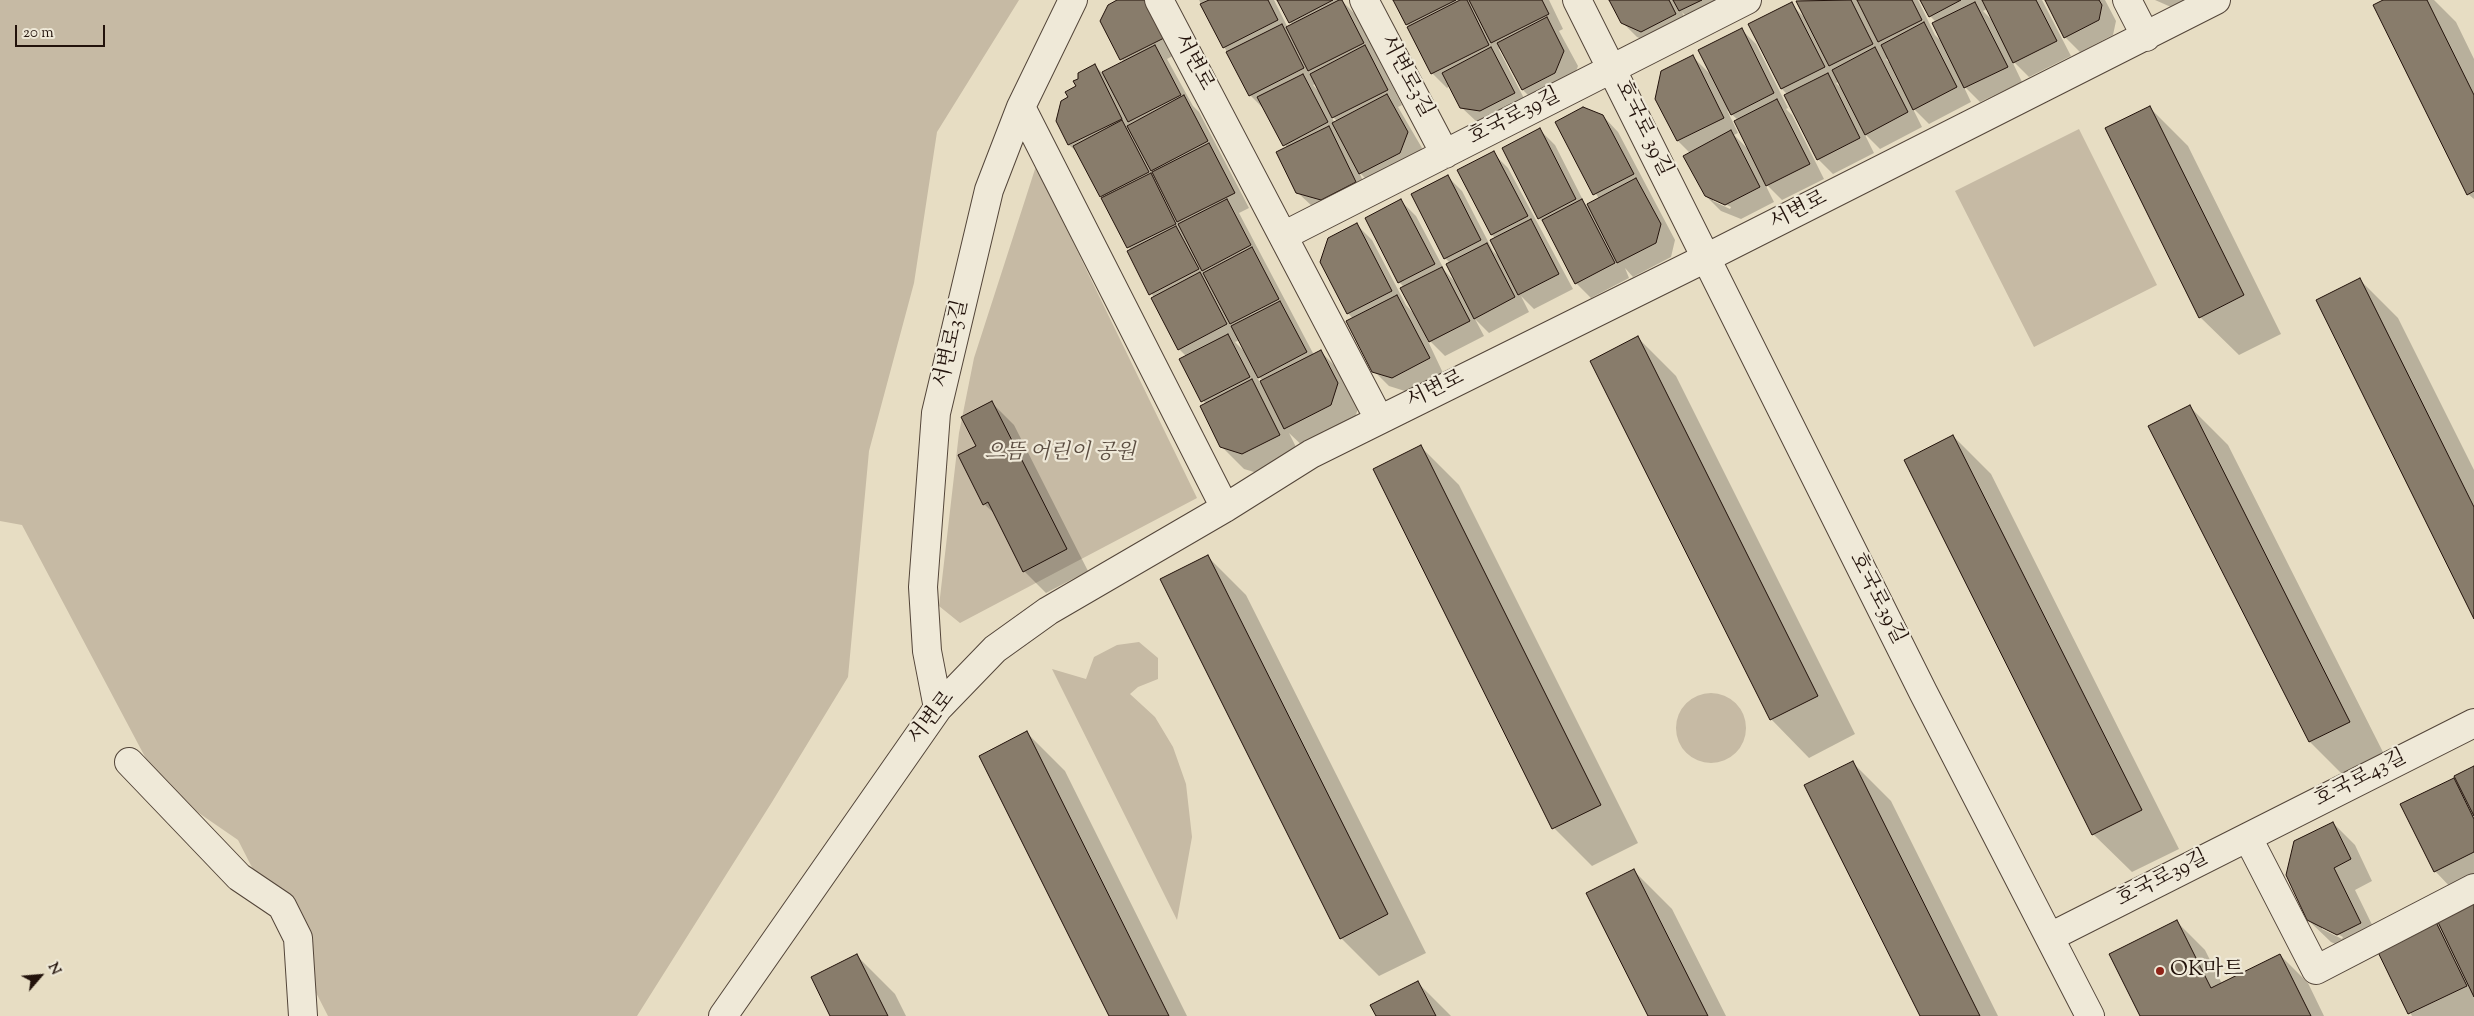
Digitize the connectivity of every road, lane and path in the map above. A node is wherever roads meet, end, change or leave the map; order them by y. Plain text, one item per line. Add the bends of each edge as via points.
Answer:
1 (1073, 0) edge
2 (1159, 0) edge
3 (1364, 0) edge
4 (1577, 0) edge
5 (1747, 0) edge
6 (2127, 0) edge
7 (2216, 0) edge
8 (2146, 37) junction
9 (1612, 68) junction
10 (1021, 107) junction
11 (1446, 154) junction
12 (1283, 236) junction
13 (1706, 258) junction
14 (1379, 419) junction
15 (1225, 508) junction
16 (938, 708) junction
17 (2474, 723) edge
18 (129, 762) dead end
19 (2248, 838) junction
20 (2474, 888) edge
21 (2050, 937) junction
22 (303, 1016) edge
23 (723, 1016) edge
24 (2090, 1016) edge

1 - 10 street, 서변로3길
2 - 12 street, 서변로
3 - 11 street, 서변로3길
4 - 9 street, 호국로 39길
5 - 9 street, 호국로39길
6 - 8 street
7 - 8 street, 서변로
8 - 13 street, 서변로
9 - 11 street, 호국로39길
9 - 13 street, 호국로 39길
10 - 15 street
10 - 16 street, 서변로3길 via 989,190 936,413 924,587 927,651
11 - 12 street, 호국로39길
12 - 14 street, 서변로
13 - 14 street, 서변로
13 - 21 street, 호국로39길 via 1923,692
14 - 15 street, 서변로 via 1311,454
15 - 16 street, 서변로 via 1048,611 995,649
16 - 23 street, 서변로
17 - 19 street, 호국로43길
18 - 22 street via 239,877 282,906 298,938
19 - 20 street via 2316,970
19 - 21 street, 호국로39길
21 - 24 street, 호국로39길

